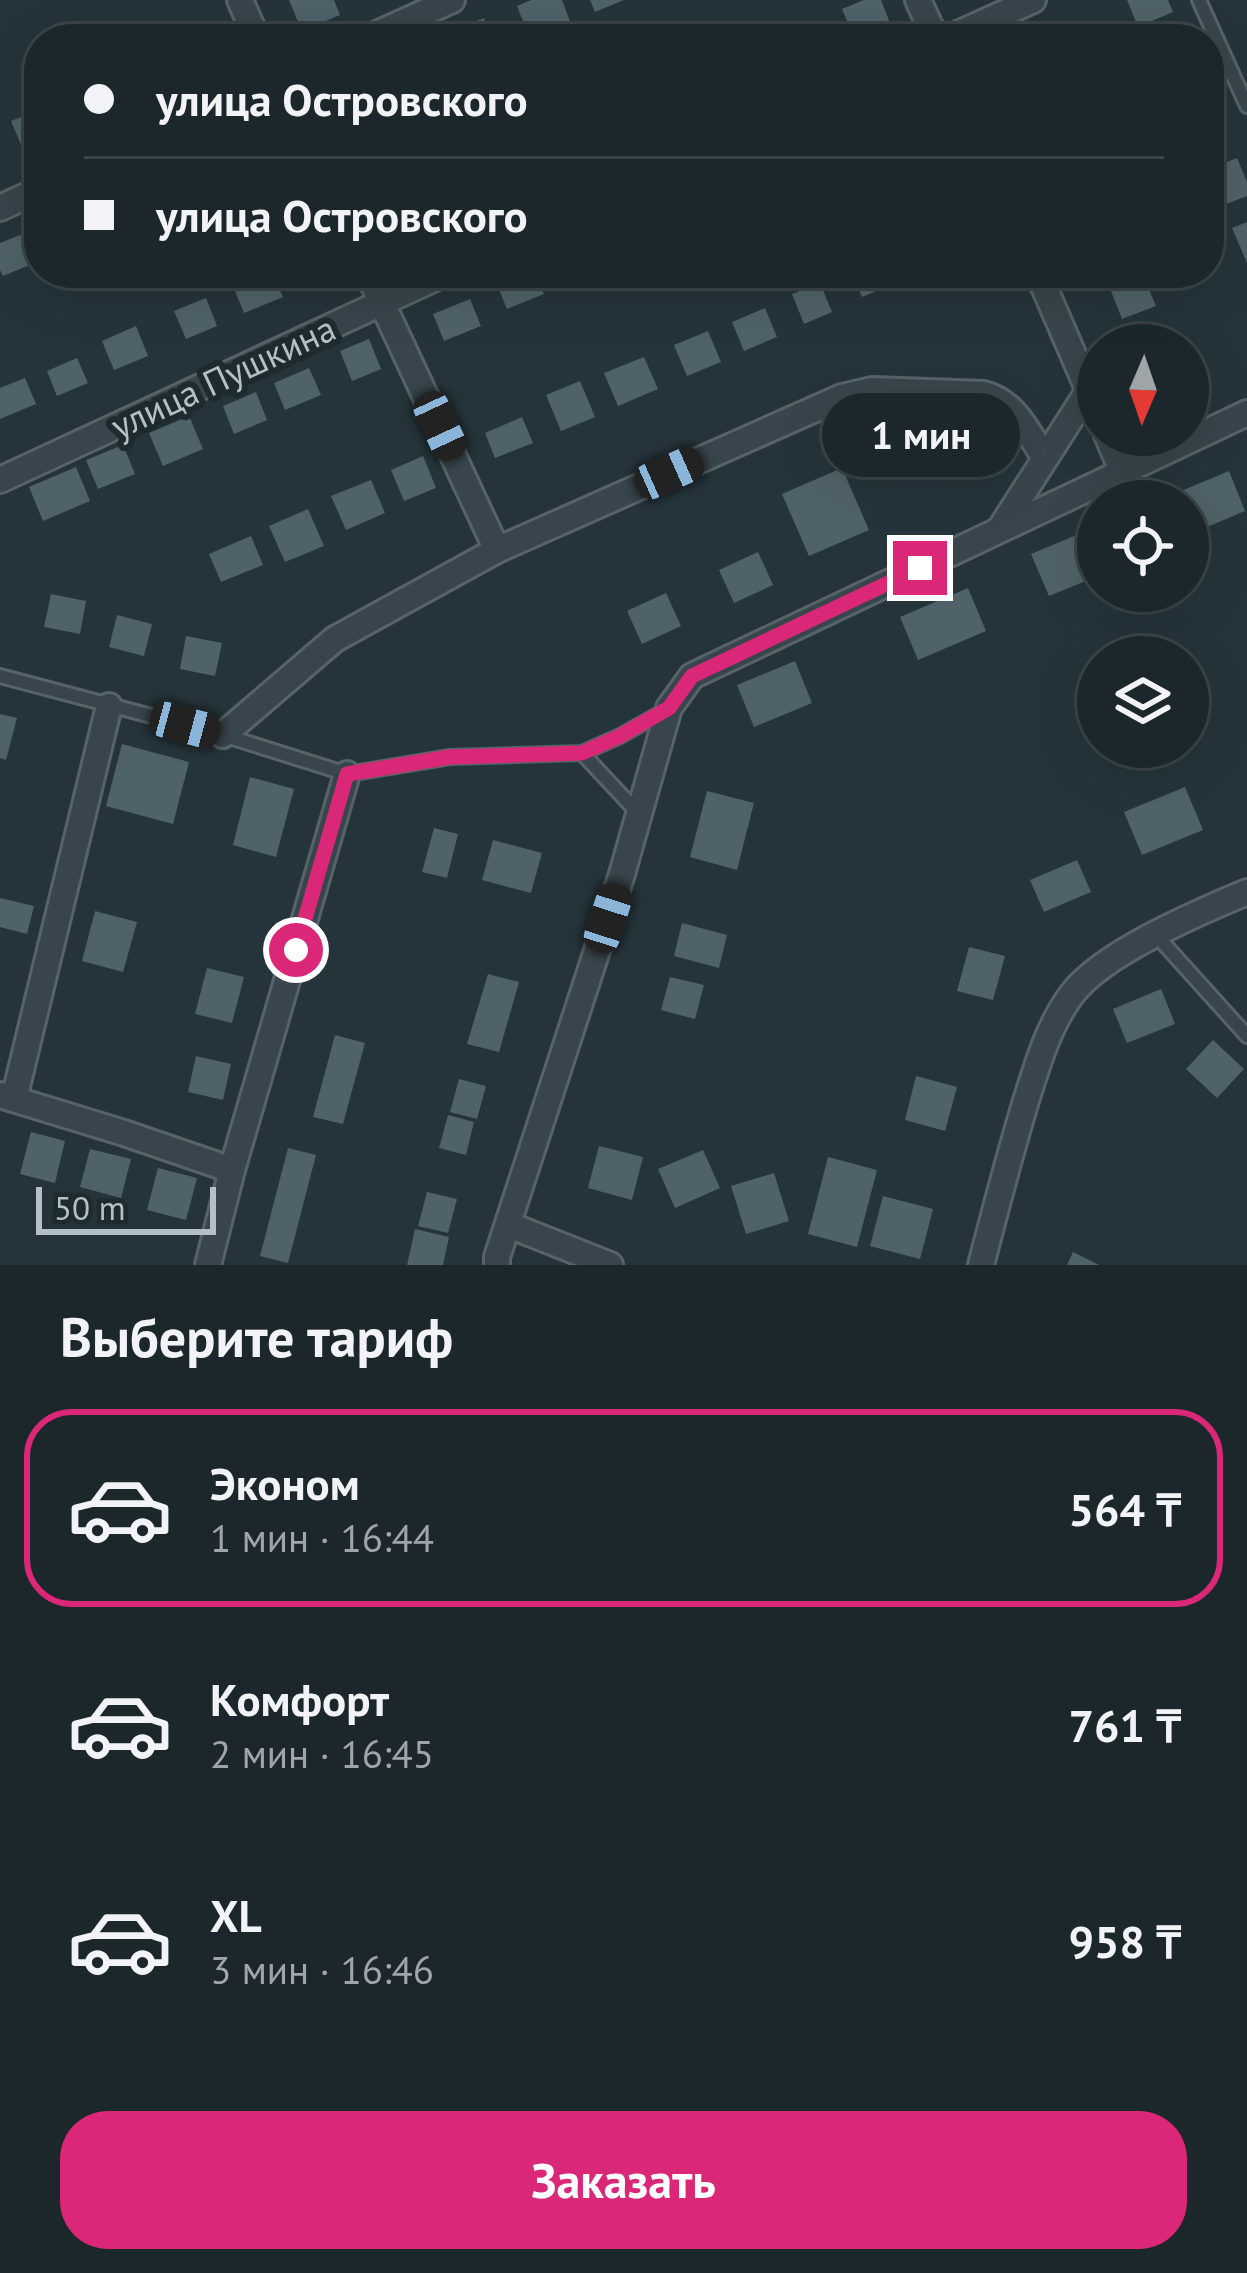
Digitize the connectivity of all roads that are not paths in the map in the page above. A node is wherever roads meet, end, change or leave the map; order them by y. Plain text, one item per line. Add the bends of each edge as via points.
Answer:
1 (452, 0) edge
2 (1033, 0) edge
3 (399, 24) edge
4 (980, 24) edge
5 (1224, 55) edge
6 (1247, 106) edge
7 (375, 288) edge
8 (414, 288) edge
9 (1045, 288) edge
10 (382, 303) junction
11 (1077, 362) edge
12 (1247, 413) edge
13 (1077, 421) edge
14 (1116, 456) edge
15 (1046, 458) junction
16 (1123, 473) junction
17 (0, 480) edge
18 (999, 531) junction
19 (496, 550) junction
20 (0, 676) edge
21 (109, 706) junction
22 (669, 708) junction
23 (223, 735) junction
24 (582, 753) junction
25 (347, 774) junction
26 (639, 814) junction
27 (1247, 892) edge
28 (1156, 935) junction
29 (1247, 1036) edge
30 (7, 1097) edge
31 (232, 1170) junction
32 (509, 1225) junction
33 (208, 1265) edge
34 (497, 1265) edge
35 (610, 1265) edge
36 (981, 1265) edge

1 - 3 street
2 - 4 street
5 - 6 lane
7 - 10 street
8 - 10 street, улица Пушкина
9 - 11 street
10 - 17 street, улица Пушкина
10 - 19 street
12 - 16 street
13 - 15 street
14 - 16 street
15 - 18 street
15 - 19 street via 998,398 872,390
16 - 18 street
18 - 22 street via 692,676
19 - 23 street via 335,639
20 - 21 lane
21 - 23 lane
21 - 30 street
22 - 24 lane
22 - 26 street
23 - 25 lane
24 - 25 lane via 450,757
24 - 26 lane
25 - 31 street
26 - 32 street
27 - 28 street
28 - 29 lane
28 - 36 street via 1099,968 1052,1027
30 - 31 street
31 - 33 street
32 - 34 street
32 - 35 street

